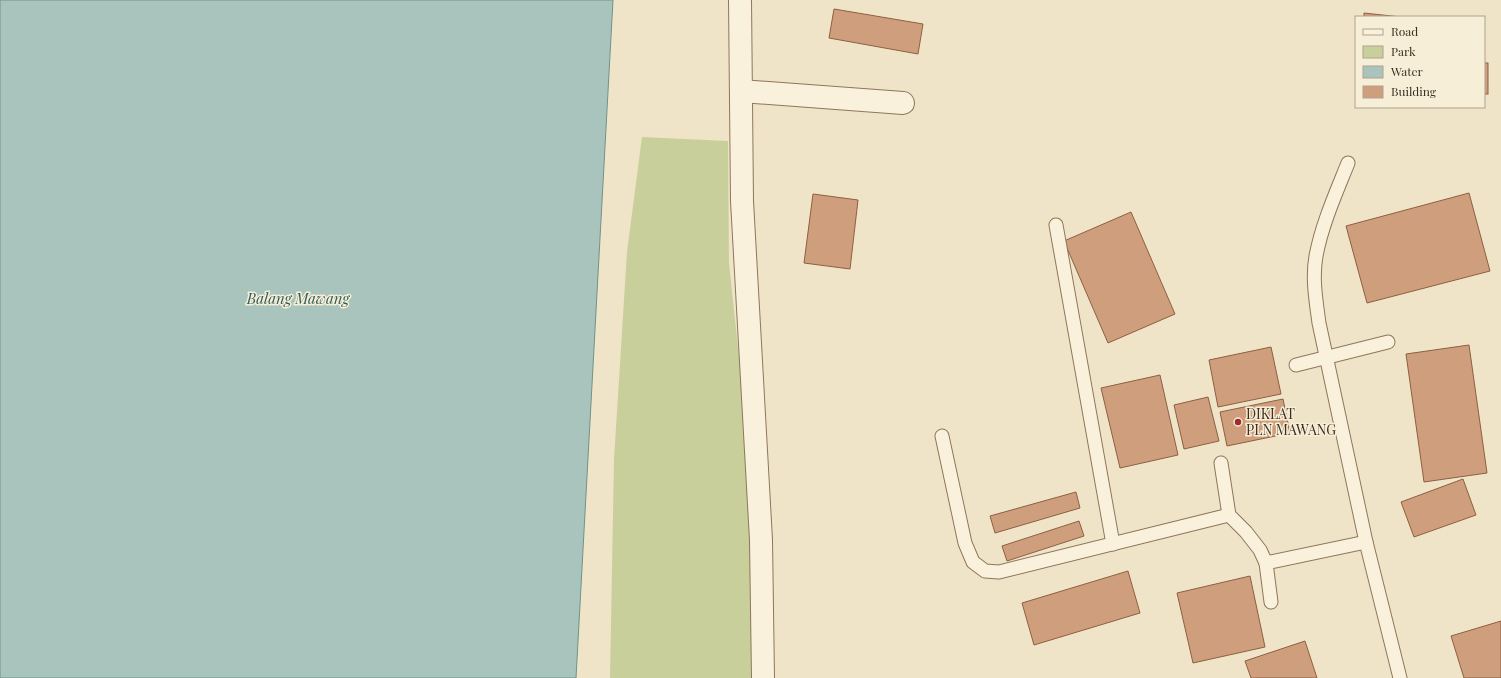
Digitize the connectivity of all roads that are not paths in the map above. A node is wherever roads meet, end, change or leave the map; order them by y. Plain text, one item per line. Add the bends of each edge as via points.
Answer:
1 (740, 0) edge
2 (741, 91) junction
3 (903, 103) dead end
4 (1348, 163) dead end
5 (1056, 225) dead end
6 (1388, 342) dead end
7 (1327, 357) junction
8 (1296, 365) dead end
9 (942, 436) dead end
10 (1221, 463) dead end
11 (1229, 515) junction
12 (1366, 542) junction
13 (1113, 544) junction
14 (1266, 563) junction
15 (1271, 602) dead end
16 (763, 678) edge
17 (1400, 678) edge

1 - 2 street
2 - 3 street
2 - 16 street via 742,201 761,540
4 - 7 lane via 1323,229 1316,256 1314,288
5 - 13 lane
6 - 7 lane
7 - 8 lane
7 - 12 lane
9 - 13 lane via 965,543 973,562 985,571 999,572
10 - 11 lane
11 - 13 lane
11 - 14 lane via 1260,550
12 - 14 lane
12 - 17 lane
14 - 15 lane

